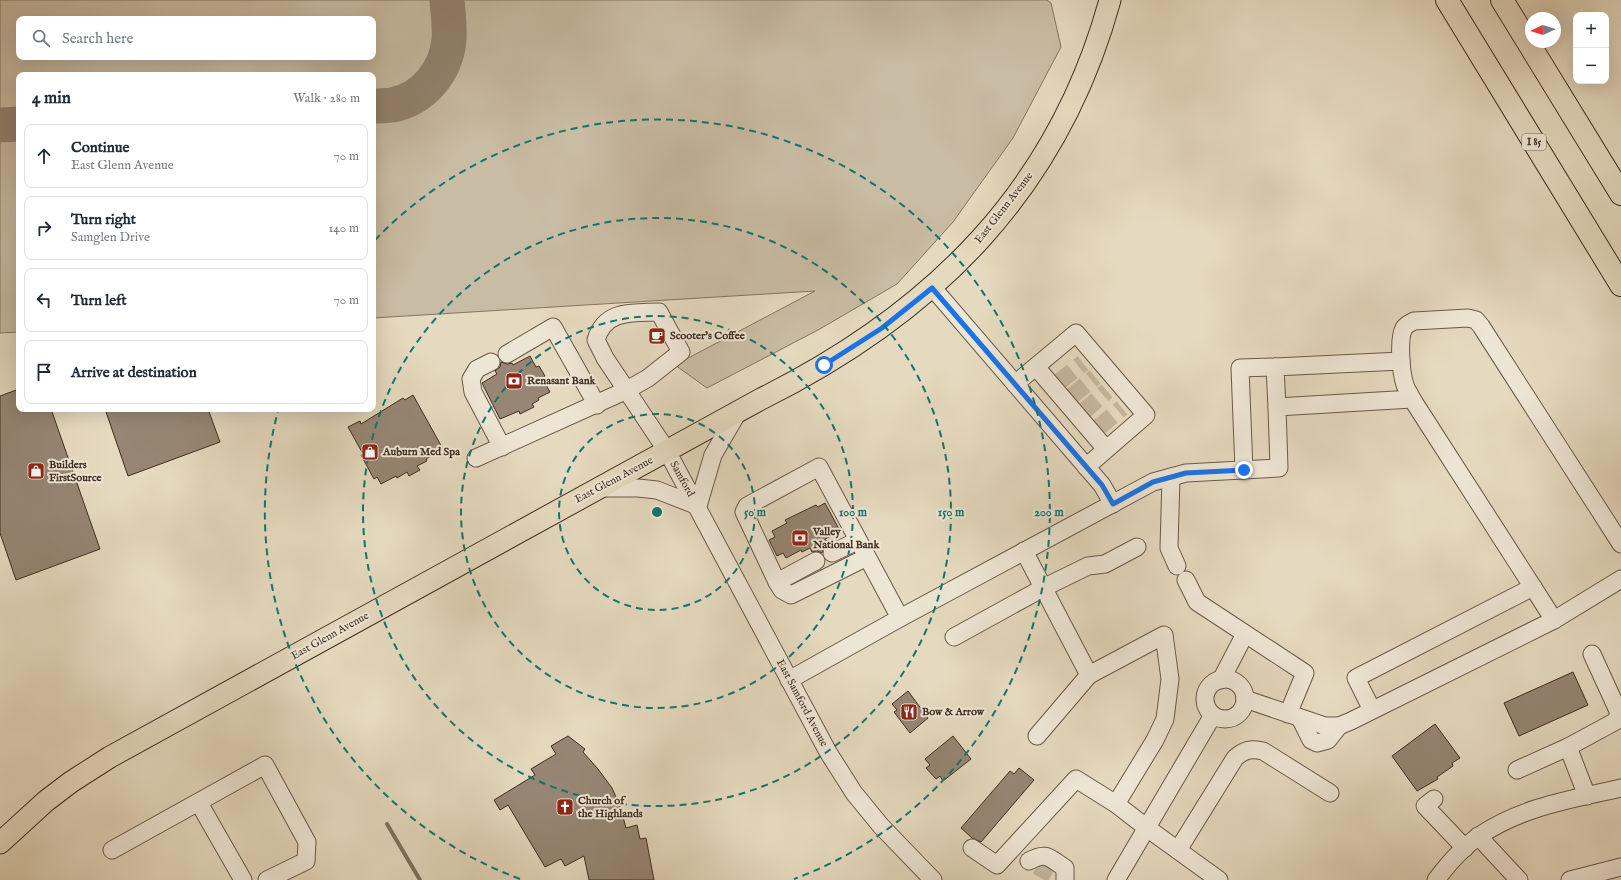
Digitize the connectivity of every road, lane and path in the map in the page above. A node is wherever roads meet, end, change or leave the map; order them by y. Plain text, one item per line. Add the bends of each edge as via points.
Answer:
1 (1110, 0) edge
2 (1447, 0) edge
3 (1502, 0) edge
4 (1621, 194) edge
5 (1621, 285) edge
6 (932, 288) junction
7 (507, 354) dead end
8 (1401, 361) junction
9 (491, 362) dead end
10 (1036, 367) junction
11 (1275, 367) junction
12 (1015, 384) junction
13 (627, 390) junction
14 (1412, 399) junction
15 (597, 405) junction
16 (1277, 407) junction
17 (738, 412) junction
18 (502, 447) junction
19 (1106, 449) junction
20 (667, 452) junction
21 (476, 458) dead end
22 (1086, 466) junction
23 (1244, 470) junction
24 (1171, 477) junction
25 (599, 488) junction
26 (1113, 504) junction
27 (698, 506) junction
28 (857, 541) junction
29 (1621, 544) edge
30 (1138, 547) dead end
31 (1024, 551) junction
32 (832, 553) dead end
33 (867, 557) junction
34 (816, 561) dead end
35 (1621, 579) edge
36 (777, 582) junction
37 (1533, 587) junction
38 (1043, 588) junction
39 (900, 618) junction
40 (1554, 620) junction
41 (1245, 634) junction
42 (954, 637) dead end
43 (1592, 654) dead end
44 (1089, 675) junction
45 (789, 680) junction
46 (1221, 680) junction
47 (1245, 699) junction
48 (1372, 710) junction
49 (1213, 715) junction
50 (1294, 716) junction
51 (1037, 736) dead end
52 (1568, 747) junction
53 (1517, 770) dead end
54 (1621, 788) edge
55 (1330, 793) dead end
56 (1586, 796) junction
57 (1434, 799) dead end
58 (199, 803) junction
59 (1116, 804) junction
60 (1147, 828) junction
61 (1478, 836) junction
62 (0, 843) edge
63 (972, 848) dead end
64 (1465, 848) junction
65 (112, 850) dead end
66 (1010, 850) junction
67 (1178, 850) junction
68 (1621, 867) edge
69 (1059, 878) edge
70 (243, 880) edge
71 (267, 880) edge
72 (933, 880) edge
73 (1116, 880) edge
74 (1219, 880) edge
75 (1436, 880) edge
76 (1519, 880) edge
77 (1570, 880) edge

1 - 6 main road, East Glenn Avenue via 1083,79 1039,163 983,238
2 - 5 highway, I 85
3 - 4 highway
6 - 12 street
6 - 17 main road, East Glenn Avenue via 855,346 806,376
7 - 15 street via 553,327
8 - 11 street
8 - 14 street via 1405,386
8 - 29 street via 1403,330 1407,324 1414,321 1460,318 1476,320
9 - 18 street via 477,369 471,379 473,392
10 - 12 street
10 - 19 street via 1056,384 1096,430
10 - 19 street via 1076,333 1088,358 1112,387 1127,403 1146,415
11 - 16 street
11 - 23 street via 1240,368
12 - 22 street
13 - 13 street via 648,378 681,352 659,312 614,316 599,330 596,340
13 - 15 street
13 - 20 street, Samford
14 - 16 street
14 - 37 street
15 - 18 street
16 - 23 street via 1279,468
17 - 20 main road, East Glenn Avenue
17 - 27 street via 713,455
18 - 21 street
19 - 22 street
20 - 25 main road, East Glenn Avenue
20 - 27 street, Samford
22 - 26 street via 1102,485
23 - 24 street via 1186,473
24 - 26 street via 1153,482
24 - 41 street via 1169,548 1197,602
25 - 27 street via 657,490
25 - 62 main road, East Glenn Avenue via 110,757 46,801
26 - 31 street
27 - 45 street, East Samford Avenue
28 - 32 street
28 - 33 street
28 - 36 street via 819,466 747,506 744,512
30 - 38 street via 1105,564 1088,566
31 - 38 street
31 - 39 street
33 - 36 street via 791,595 782,590
33 - 39 street
34 - 36 street
35 - 40 street
37 - 40 street
37 - 48 street via 1356,678
38 - 42 street
38 - 44 street
39 - 45 street
40 - 48 street
41 - 46 street
41 - 50 street via 1305,672
43 - 52 street via 1619,713 1616,721
44 - 51 street
44 - 59 street via 1164,636 1170,679 1165,719
45 - 72 street, East Samford Avenue via 828,752 854,793 881,826
46 - 47 street via 1233,680 1243,689
46 - 49 street via 1214,683 1206,694 1207,707
47 - 49 street via 1240,713 1234,717 1222,719
47 - 50 street
48 - 50 street via 1339,726 1325,726
49 - 60 street
52 - 53 street
52 - 56 street
54 - 56 street
55 - 67 street via 1263,751 1254,748 1243,751 1235,758
56 - 61 street via 1535,808
57 - 64 street via 1425,806
58 - 65 street
58 - 70 street
58 - 71 street via 266,765 307,842 306,861
59 - 60 street
59 - 66 street via 1076,779
60 - 67 street
60 - 73 street
61 - 64 street
61 - 76 street
63 - 66 street via 997,865
64 - 75 street
66 - 69 street via 1033,864 1039,855 1044,855 1065,868
67 - 74 street
68 - 77 street

